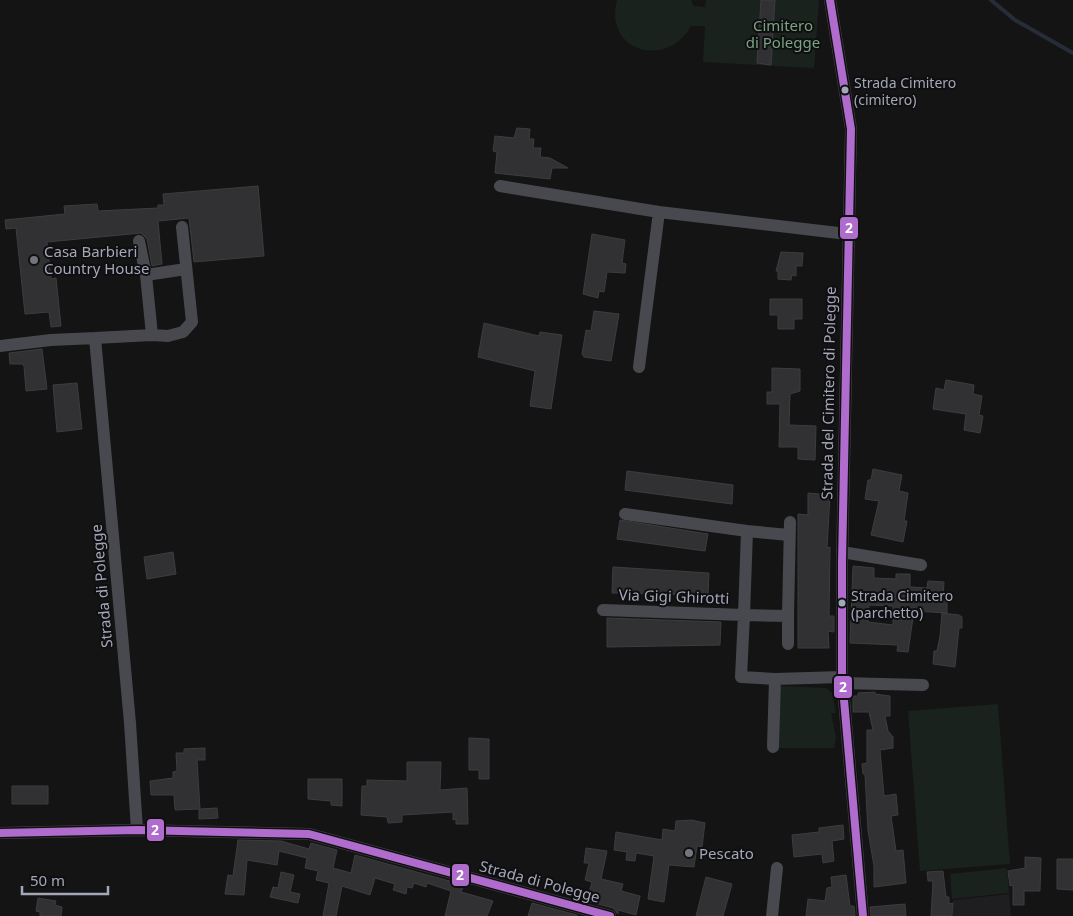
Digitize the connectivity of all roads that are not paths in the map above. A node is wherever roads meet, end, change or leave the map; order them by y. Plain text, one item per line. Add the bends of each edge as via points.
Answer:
1 (830, 0) edge
2 (500, 186) dead end
3 (659, 212) junction
4 (182, 227) dead end
5 (847, 234) junction
6 (139, 242) dead end
7 (186, 269) junction
8 (146, 275) junction
9 (152, 335) junction
10 (94, 338) junction
11 (0, 346) edge
12 (639, 367) dead end
13 (625, 514) dead end
14 (790, 522) dead end
15 (747, 531) junction
16 (789, 535) junction
17 (842, 552) junction
18 (921, 565) dead end
19 (603, 610) dead end
20 (744, 615) junction
21 (788, 616) junction
22 (788, 644) dead end
23 (774, 679) junction
24 (842, 680) junction
25 (923, 685) dead end
26 (773, 748) dead end
27 (136, 830) junction
28 (0, 833) edge
29 (777, 868) dead end
30 (610, 916) edge
31 (772, 916) edge
32 (863, 916) edge

1 - 5 street, Strada del Cimitero di Polegge via 851,129
2 - 3 street
3 - 5 street
3 - 12 street
4 - 7 street
5 - 17 street, Strada del Cimitero di Polegge
6 - 8 street
7 - 8 street
7 - 9 street via 192,322 183,332 168,336
8 - 9 street
9 - 10 street
10 - 11 street
10 - 27 street, Strada di Polegge via 130,723
13 - 15 street
14 - 16 street
15 - 16 street
15 - 20 street, Via Gigi Ghirotti
16 - 21 street
17 - 18 street
17 - 24 street, Strada del Cimitero di Polegge
19 - 20 street, Via Gigi Ghirotti
20 - 21 street, Via Gigi Ghirotti
20 - 23 street, Via Gigi Ghirotti via 742,678
21 - 22 street
23 - 24 street, Via Gigi Ghirotti
23 - 26 street
24 - 25 street
24 - 32 street, Strada del Cimitero di Polegge
27 - 28 street, Strada di Polegge
27 - 30 street, Strada di Polegge via 309,834
29 - 31 street

